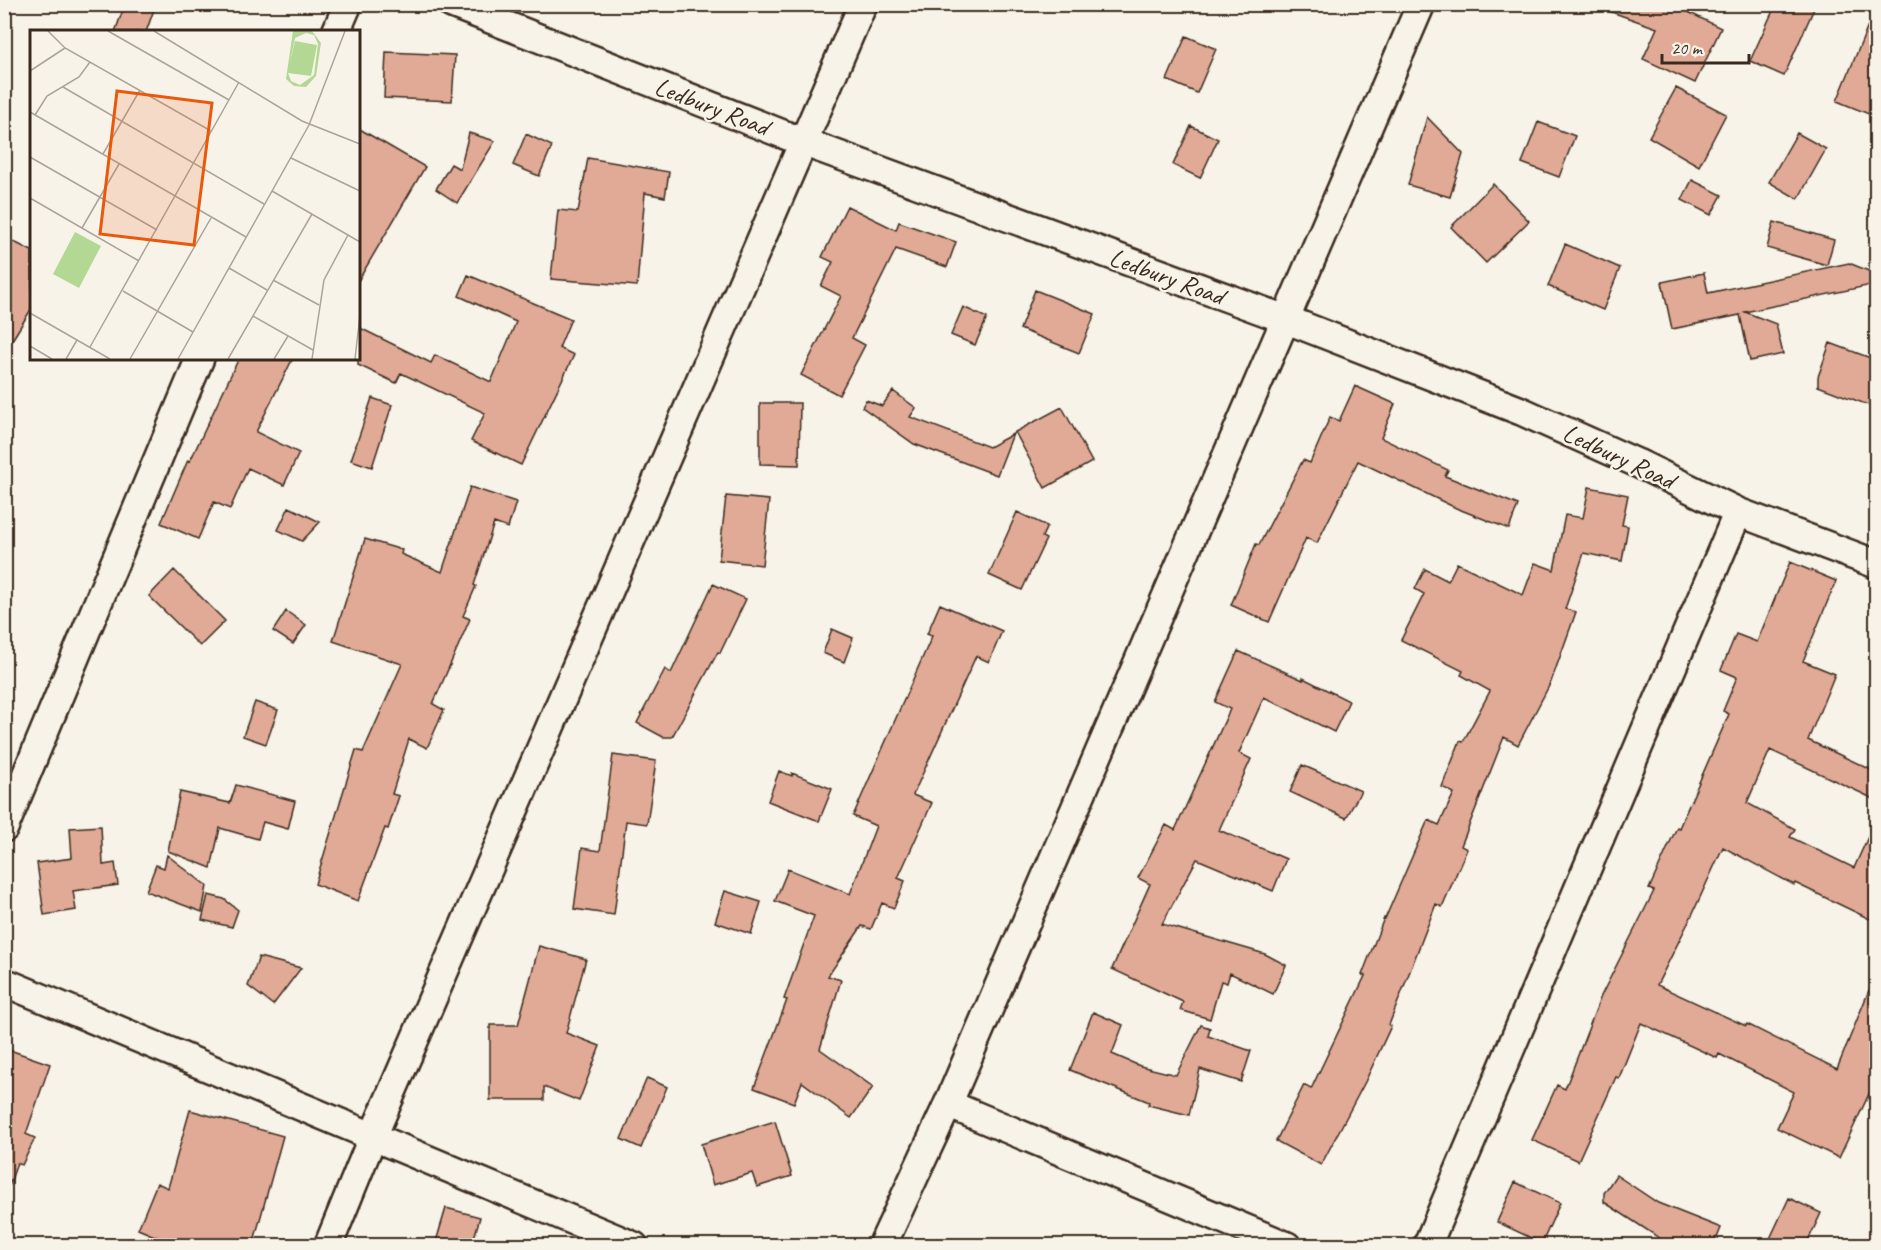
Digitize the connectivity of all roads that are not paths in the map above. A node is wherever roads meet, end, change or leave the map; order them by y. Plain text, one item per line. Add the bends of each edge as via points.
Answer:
1 (348, 4) edge
2 (452, 4) edge
3 (863, 4) edge
4 (1421, 4) edge
5 (337, 30) edge
6 (802, 142) junction
7 (1285, 319) junction
8 (199, 360) edge
9 (1738, 512) junction
10 (1876, 564) edge
11 (4, 828) edge
12 (4, 982) edge
13 (948, 1104) junction
14 (373, 1136) junction
15 (327, 1245) edge
16 (634, 1245) edge
17 (882, 1245) edge
18 (1287, 1245) edge
19 (1427, 1245) edge

1 - 5 street
2 - 6 street, Ledbury Road
3 - 6 street
4 - 7 street
6 - 7 street, Ledbury Road
6 - 14 street
7 - 9 street, Ledbury Road via 1521,411
7 - 13 street
8 - 11 street
9 - 10 street, Ledbury Road
9 - 19 street
12 - 14 street
13 - 17 street
13 - 18 street
14 - 15 street
14 - 16 street

